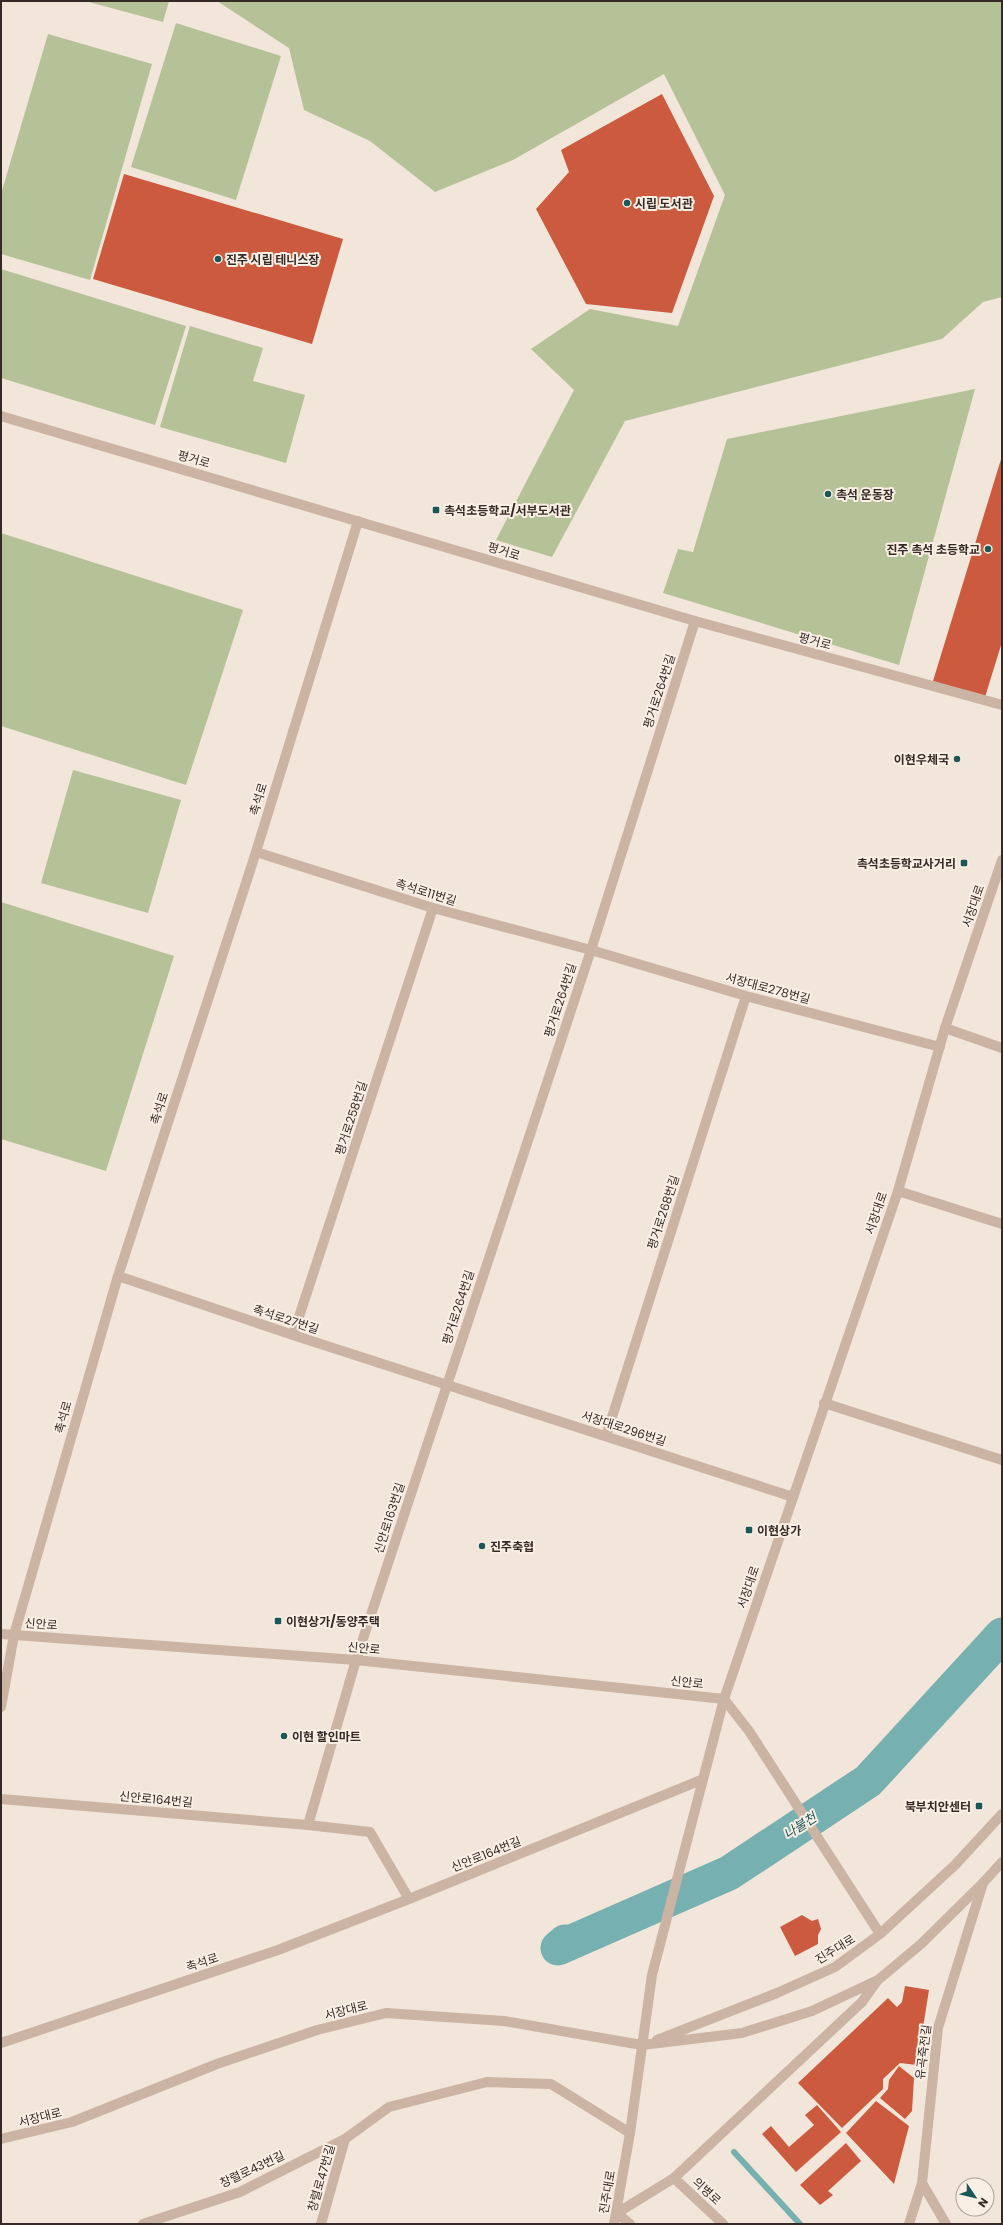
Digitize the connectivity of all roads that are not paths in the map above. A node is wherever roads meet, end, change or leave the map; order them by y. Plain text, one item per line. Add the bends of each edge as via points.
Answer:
1 (1, 416) edge
2 (358, 521) junction
3 (695, 622) junction
4 (1002, 705) edge
5 (256, 852) junction
6 (1002, 860) edge
7 (433, 908) junction
8 (591, 950) junction
9 (746, 996) junction
10 (944, 1028) junction
11 (940, 1047) junction
12 (1002, 1048) edge
13 (898, 1191) junction
14 (1002, 1224) edge
15 (118, 1276) junction
16 (293, 1335) junction
17 (446, 1385) junction
18 (824, 1403) junction
19 (606, 1436) junction
20 (1002, 1460) edge
21 (792, 1497) junction
22 (1, 1634) edge
23 (14, 1635) junction
24 (356, 1660) junction
25 (724, 1699) junction
26 (1, 1707) edge
27 (702, 1780) junction
28 (1, 1798) edge
29 (1002, 1814) edge
30 (308, 1825) junction
31 (1002, 1862) edge
32 (984, 1883) junction
33 (409, 1899) junction
34 (880, 1934) junction
35 (878, 1980) junction
36 (1, 2043) edge
37 (642, 2045) junction
38 (1, 2131) edge
39 (630, 2133) junction
40 (15, 2137) junction
41 (1, 2139) edge
42 (345, 2139) junction
43 (1, 2147) edge
44 (674, 2178) junction
45 (922, 2183) junction
46 (617, 2213) junction
47 (144, 2224) edge
48 (321, 2224) edge
49 (614, 2224) edge
50 (630, 2224) edge
51 (723, 2224) edge
52 (909, 2224) edge
53 (946, 2224) edge

1 - 2 street, 평거로
2 - 3 street, 평거로
2 - 5 street, 촉석로
3 - 4 street, 평거로
3 - 8 street, 평거로264번길
5 - 7 street, 촉석로11번길
5 - 15 street, 촉석로
6 - 10 street, 서장대로
7 - 8 street, 촉석로11번길
7 - 16 street, 평거로258번길
8 - 9 street, 서장대로278번길
8 - 17 street, 평거로264번길
9 - 11 street, 서장대로278번길
9 - 19 street, 평거로268번길
10 - 11 street, 서장대로
10 - 12 street
11 - 13 street, 서장대로
13 - 14 street
13 - 18 street, 서장대로
15 - 16 street, 촉석로27번길
15 - 23 street, 촉석로
16 - 17 street, 촉석로27번길
17 - 19 street, 서장대로296번길
17 - 24 street, 신안로163번길
18 - 20 street
18 - 21 street, 서장대로
19 - 21 street, 서장대로296번길
21 - 25 street, 서장대로
22 - 23 street, 신안로
23 - 24 street, 신안로
23 - 26 street, 촉석로
24 - 25 street, 신안로
24 - 30 street
25 - 27 street, 서장대로
25 - 34 street via 749,1731
27 - 33 street, 신안로164번길
27 - 37 street, 서장대로 via 652,1975
28 - 30 street, 신안로164번길
29 - 34 street, 진주대로 via 955,1865
30 - 33 street, 신안로164번길 via 370,1832
31 - 32 street
32 - 35 street via 921,1944
32 - 45 street, 유곡죽전길 via 938,2028
33 - 36 street, 촉석로 via 278,1950
34 - 37 street, 진주대로 via 828,1970 778,1993
35 - 37 street via 812,2011 742,2033
35 - 44 street via 862,2002
37 - 39 street, 진주대로
37 - 40 street, 서장대로 via 504,2021 386,2013 317,2030 224,2061 72,2122
38 - 40 street
39 - 42 street, 창렬로43번길 via 551,2084 487,2082 389,2107
39 - 46 street, 진주대로
40 - 41 street, 서장대로
40 - 43 street
42 - 47 street, 창렬로43번길 via 240,2192
42 - 48 street, 창렬로47번길
44 - 46 street
44 - 51 street, 의병로
45 - 52 street, 유곡죽전길
45 - 53 street
46 - 49 street, 진주대로
46 - 50 street

